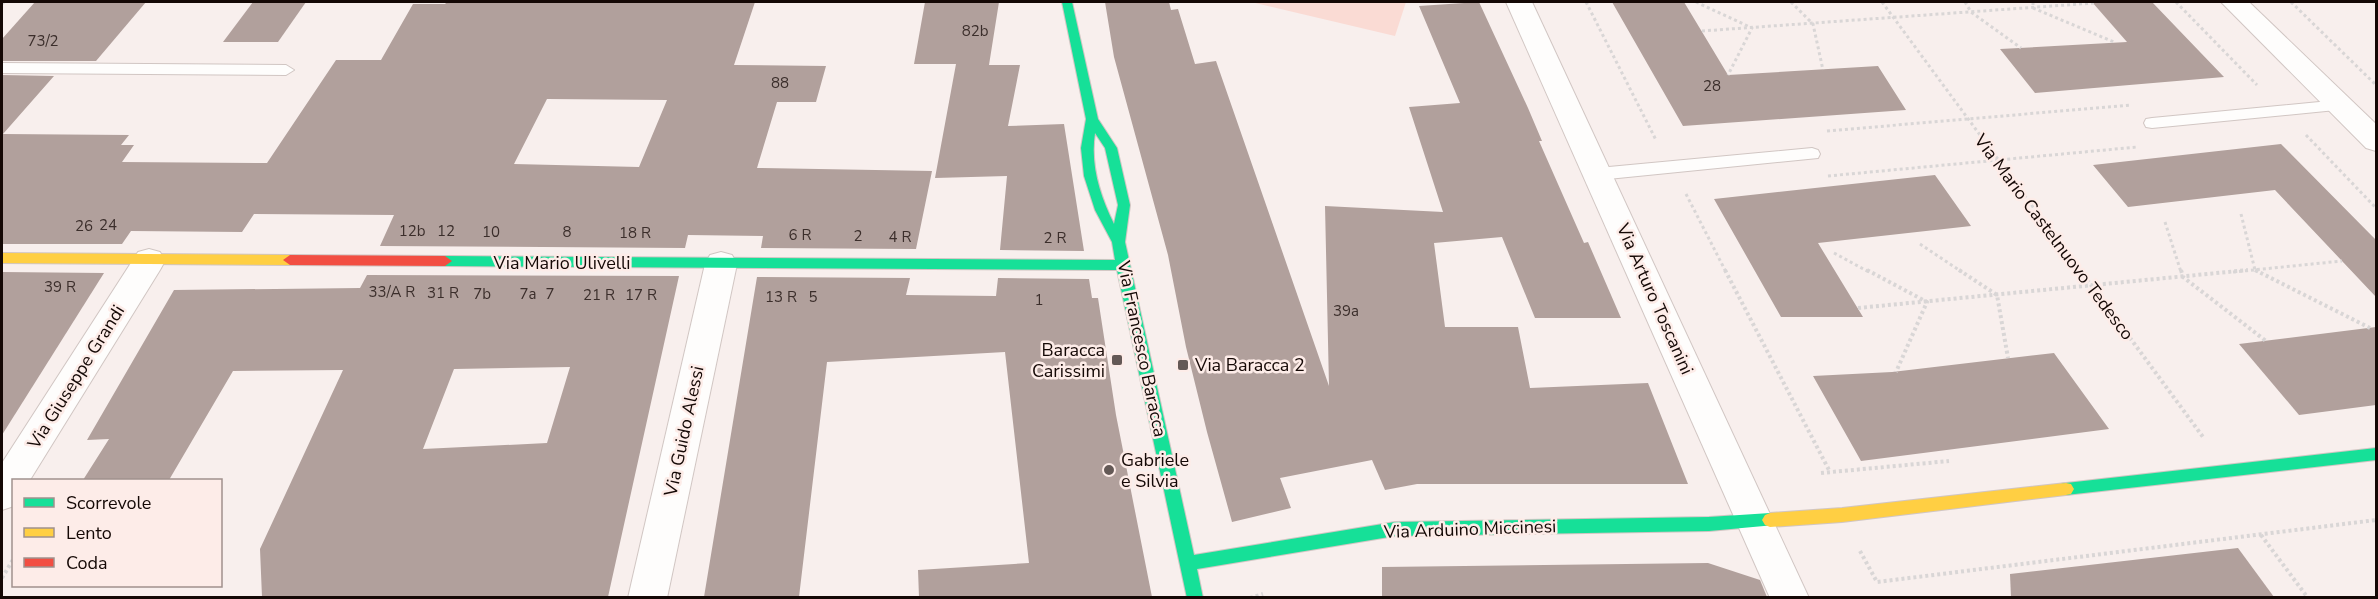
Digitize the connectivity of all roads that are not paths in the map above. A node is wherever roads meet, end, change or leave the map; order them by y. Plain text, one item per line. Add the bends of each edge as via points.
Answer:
1 (1068, 2) edge
2 (1519, 2) edge
3 (2234, 2) edge
4 (2, 68) edge
5 (286, 70) dead end
6 (2340, 105) junction
7 (1092, 119) junction
8 (2152, 123) dead end
9 (2376, 141) edge
10 (1812, 154) dead end
11 (1598, 174) junction
12 (1118, 242) junction
13 (2, 258) edge
14 (149, 261) junction
15 (721, 264) junction
16 (1123, 265) junction
17 (2376, 454) edge
18 (2, 494) edge
19 (1755, 521) junction
20 (1188, 563) junction
21 (647, 597) edge
22 (1195, 597) edge
23 (1790, 597) edge

1 - 7 street, Via Francesco Baracca
2 - 11 street, Via Arturo Toscanini
3 - 6 street
4 - 5 lane
6 - 8 lane
6 - 9 street
7 - 12 street, Via Francesco Baracca via 1087,152 1095,192 1099,209
7 - 12 street, Via Francesco Baracca via 1111,148 1124,205
10 - 11 lane
11 - 19 street, Via Arturo Toscanini
12 - 16 street, Via Francesco Baracca
13 - 14 street, Via Mario Ulivelli
14 - 15 street, Via Mario Ulivelli
14 - 18 street, Via Giuseppe Grandi
15 - 16 street, Via Mario Ulivelli
15 - 21 street, Via Guido Alessi
16 - 20 street, Via Francesco Baracca
17 - 19 street via 1842,515
19 - 20 street, Via Arduino Miccinesi via 1395,529
19 - 23 street, Via Arturo Toscanini
20 - 22 street, Via Francesco Baracca

